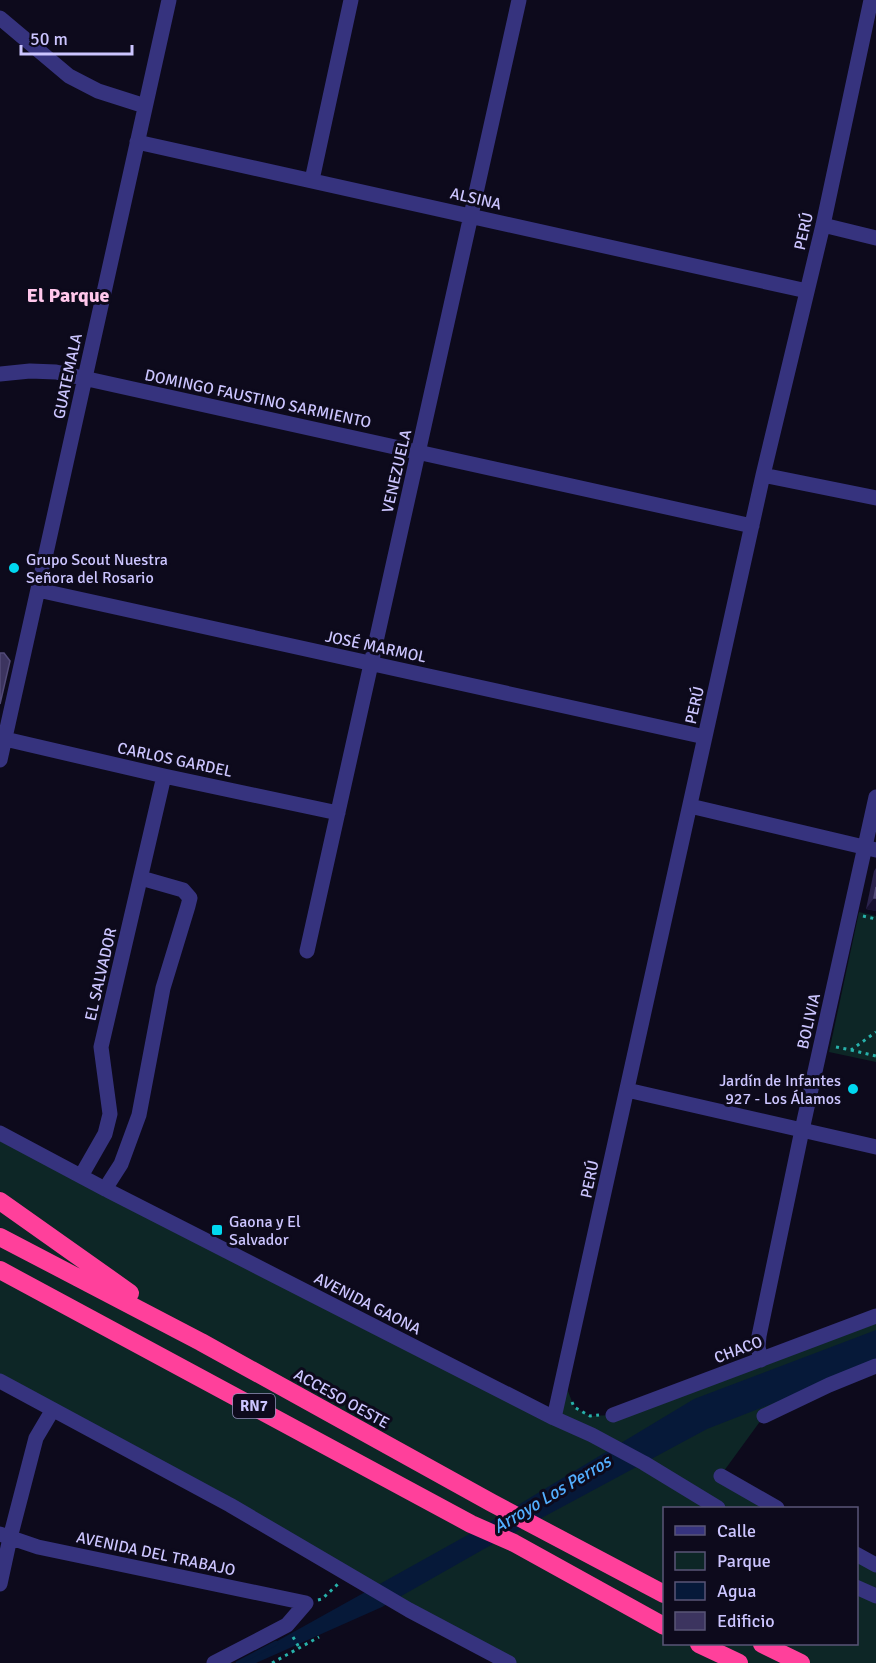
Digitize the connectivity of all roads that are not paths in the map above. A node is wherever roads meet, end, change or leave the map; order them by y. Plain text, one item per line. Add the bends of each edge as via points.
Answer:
1 (168, 0) edge
2 (351, 0) edge
3 (519, 0) edge
4 (871, 0) edge
5 (0, 18) edge
6 (145, 106) junction
7 (137, 142) junction
8 (312, 180) junction
9 (471, 216) junction
10 (823, 225) junction
11 (876, 238) edge
12 (807, 291) junction
13 (0, 374) edge
14 (85, 378) junction
15 (418, 452) junction
16 (764, 475) junction
17 (876, 498) edge
18 (752, 526) junction
19 (38, 590) junction
20 (371, 663) junction
21 (705, 737) junction
22 (5, 739) junction
23 (0, 760) edge
24 (164, 776) junction
25 (876, 796) edge
26 (690, 806) junction
27 (338, 813) junction
28 (870, 848) edge
29 (141, 878) junction
30 (307, 951) dead end
31 (627, 1090) junction
32 (802, 1130) junction
33 (0, 1133) edge
34 (876, 1147) edge
35 (81, 1176) junction
36 (105, 1189) junction
37 (0, 1201) edge
38 (0, 1237) edge
39 (0, 1270) edge
40 (0, 1275) edge
41 (37, 1289) junction
42 (876, 1316) edge
43 (201, 1341) junction
44 (761, 1360) junction
45 (876, 1366) edge
46 (0, 1381) edge
47 (52, 1410) junction
48 (613, 1415) road end
49 (764, 1416) dead end
50 (554, 1418) junction
51 (721, 1476) dead end
52 (715, 1507) edge
53 (774, 1507) edge
54 (5, 1536) edge
55 (858, 1555) edge
56 (876, 1565) edge
57 (0, 1584) edge
58 (858, 1588) edge
59 (663, 1593) edge
60 (876, 1596) edge
61 (663, 1625) edge
62 (701, 1645) edge
63 (764, 1645) edge
64 (506, 1662) edge
65 (214, 1663) edge
66 (739, 1663) edge
67 (801, 1663) edge

1 - 6 street, GUATEMALA
2 - 8 street
3 - 9 street, VENEZUELA
4 - 10 street, PERÚ
5 - 6 street via 69,76 98,91
6 - 7 street, GUATEMALA
7 - 8 street, ALSINA
7 - 14 street, GUATEMALA
8 - 9 street, ALSINA
9 - 12 street, ALSINA
9 - 15 street, VENEZUELA
10 - 11 street
10 - 12 street, PERÚ
12 - 16 street, PERÚ
13 - 14 street, DOMINGO FAUSTINO SARMIENTO via 30,370
14 - 15 street, DOMINGO FAUSTINO SARMIENTO
14 - 19 street, GUATEMALA
15 - 18 street, DOMINGO FAUSTINO SARMIENTO
15 - 20 street, VENEZUELA
16 - 17 street
16 - 18 street, PERÚ
18 - 21 street, PERÚ
19 - 20 street, JOSÉ MARMOL
19 - 22 street, GUATEMALA via 16,663
20 - 21 street, JOSÉ MARMOL
20 - 27 street, VENEZUELA
21 - 26 street, PERÚ
22 - 23 street, GUATEMALA
22 - 24 street, CARLOS GARDEL
24 - 27 street, CARLOS GARDEL
24 - 29 street, EL SALVADOR
25 - 28 street, BOLIVIA
26 - 28 street
26 - 31 street, PERÚ
27 - 30 street, VENEZUELA
28 - 32 street, BOLIVIA
29 - 35 street, EL SALVADOR via 101,1047 110,1114 105,1134
29 - 36 street via 183,891 190,897 163,988 138,1114 121,1164
31 - 32 street
31 - 50 street, PERÚ
32 - 34 street
32 - 44 street, BOLIVIA via 759,1335
33 - 35 street, AVENIDA GAONA
35 - 36 street, AVENIDA GAONA
36 - 50 street, AVENIDA GAONA
37 - 43 highway
38 - 43 highway, ACCESO OESTE / RN7
39 - 41 highway, RN7
40 - 41 highway
41 - 61 highway, RN7
42 - 44 street, CHACO
43 - 59 highway, ACCESO OESTE / RN7
44 - 48 street, CHACO
45 - 49 street
46 - 47 street
47 - 54 street via 36,1438
47 - 64 street via 230,1505
50 - 52 street, AVENIDA GAONA via 644,1463
51 - 53 street
54 - 57 street
54 - 65 street, AVENIDA DEL TRABAJO via 38,1547 306,1603 287,1625
55 - 56 street
58 - 60 street
62 - 66 highway
63 - 67 highway

